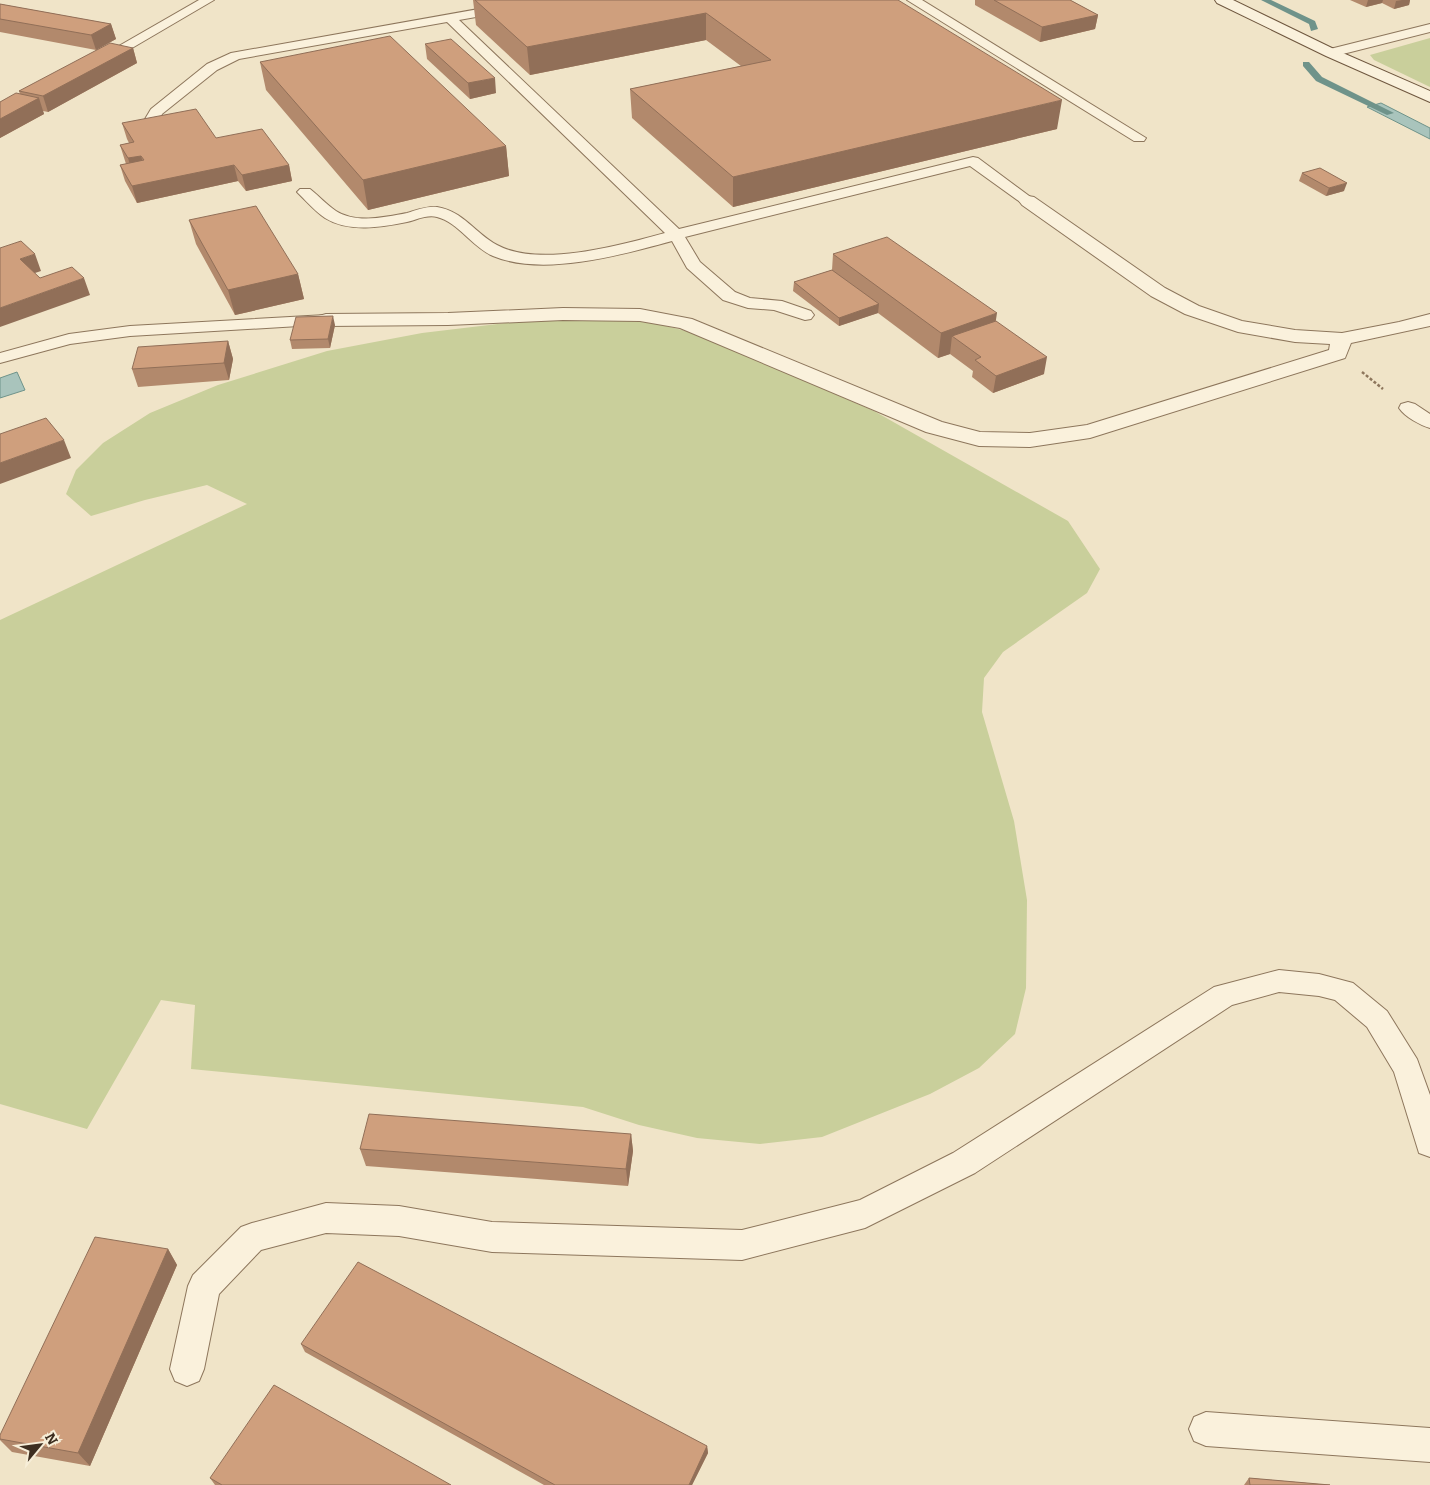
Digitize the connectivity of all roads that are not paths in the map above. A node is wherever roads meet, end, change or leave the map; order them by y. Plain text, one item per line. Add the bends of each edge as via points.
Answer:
1 (208, 0) edge
2 (549, 0) edge
3 (913, 0) edge
4 (1222, 0) edge
5 (450, 18) junction
6 (1430, 28) edge
7 (1331, 53) junction
8 (82, 70) edge
9 (1430, 96) edge
10 (151, 126) edge
11 (1139, 138) dead end
12 (306, 192) dead end
13 (1028, 201) joint
14 (676, 234) junction
15 (805, 314) dead end
16 (326, 320) joint
17 (1430, 320) edge
18 (1340, 346) junction
19 (0, 358) edge
20 (1408, 408) road end
21 (1430, 422) edge
22 (1430, 1143) edge
23 (187, 1369) dead end
24 (1206, 1429) dead end
25 (1430, 1445) edge

1 - 8 lane
2 - 5 lane
3 - 11 lane
4 - 7 street
5 - 10 lane via 224,60 156,112
5 - 14 lane
6 - 7 lane
7 - 9 street
12 - 14 lane via 336,218 354,222 375,223 437,212 452,218 490,249 533,259 563,259 611,252
13 - 14 lane via 973,161
13 - 18 street via 1158,292 1192,310 1238,326
14 - 15 lane via 693,265 729,296
16 - 18 street via 563,314 658,318 685,323 934,427 979,439 1030,440 1090,431
16 - 19 lane via 130,331 69,339
17 - 18 street
20 - 21 lane
22 - 23 lane via 1407,1068 1377,1019 1344,990 1279,981 1224,995 964,1163 864,1213 742,1245 492,1237 399,1220 326,1218 252,1238 204,1286
24 - 25 lane

